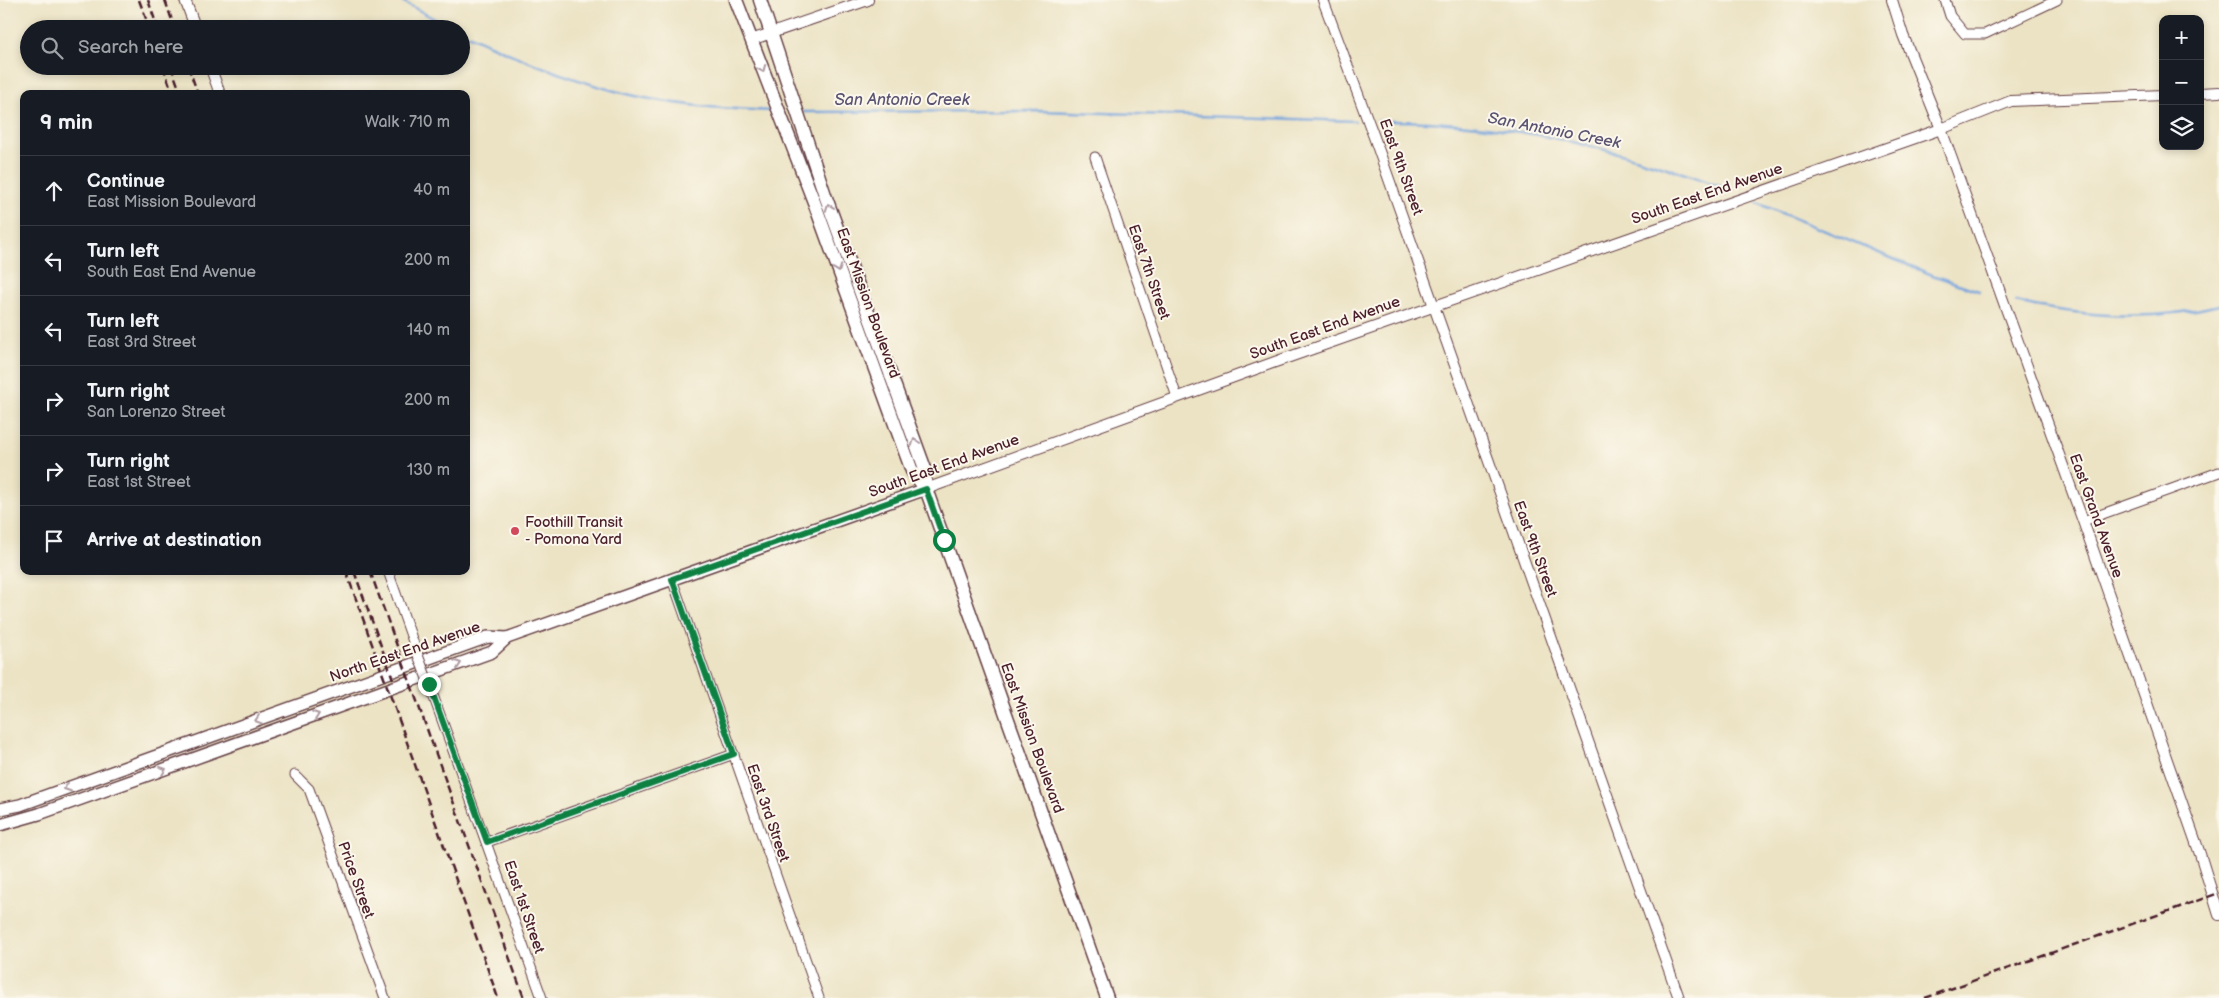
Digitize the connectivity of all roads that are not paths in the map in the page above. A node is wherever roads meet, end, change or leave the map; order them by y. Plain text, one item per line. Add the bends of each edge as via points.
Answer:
1 (186, 0) edge
2 (736, 0) edge
3 (760, 0) edge
4 (868, 0) edge
5 (1323, 0) edge
6 (1892, 0) edge
7 (1945, 0) edge
8 (2057, 0) edge
9 (193, 20) edge
10 (772, 33) junction
11 (750, 40) junction
12 (213, 75) edge
13 (219, 90) edge
14 (2219, 92) edge
15 (2204, 93) edge
16 (2159, 95) edge
17 (1941, 129) junction
18 (1095, 157) dead end
19 (1433, 306) junction
20 (1177, 397) junction
21 (2219, 472) edge
22 (926, 489) junction
23 (2083, 521) junction
24 (389, 575) edge
25 (672, 579) junction
26 (508, 638) junction
27 (734, 754) junction
28 (113, 772) junction
29 (295, 775) dead end
30 (117, 786) junction
31 (0, 810) edge
32 (0, 825) edge
33 (487, 842) junction
34 (2219, 915) edge
35 (384, 998) edge
36 (542, 998) edge
37 (819, 998) edge
38 (1107, 998) edge
39 (1679, 998) edge

1 - 9 street
2 - 11 main road, East Mission Boulevard
3 - 10 main road, East Mission Boulevard
4 - 10 street
5 - 19 street, East 9th Street
6 - 17 street, East Grand Avenue
7 - 8 street via 1950,16 1965,34 1985,34
10 - 11 street
22 -> 10 main road, East Mission Boulevard via 924,466 825,195
11 -> 22 main road, East Mission Boulevard via 912,471
12 - 13 street
14 - 15 street
16 - 17 street, South East End Avenue via 2011,101
17 - 19 street, South East End Avenue
17 - 23 street, East Grand Avenue
18 - 20 street, East 7th Street
19 - 20 street, South East End Avenue
19 - 39 street, East 9th Street
20 - 22 street, South East End Avenue
21 - 23 street
22 - 25 main road, South East End Avenue
22 - 38 main road, East Mission Boulevard
23 - 34 street, East Grand Avenue
24 - 33 street, East 1st Street, bridge
25 - 26 main road, South East End Avenue
25 - 27 street, East 3rd Street
26 -> 28 main road, North East End Avenue via 488,637
30 -> 26 main road, North East End Avenue via 492,652
27 - 33 street
27 - 37 street, East 3rd Street
28 - 30 main road
28 -> 31 main road, North East End Avenue
29 - 35 street, Price Street via 309,789
30 - 32 main road, North East End Avenue
33 - 36 street, East 1st Street

